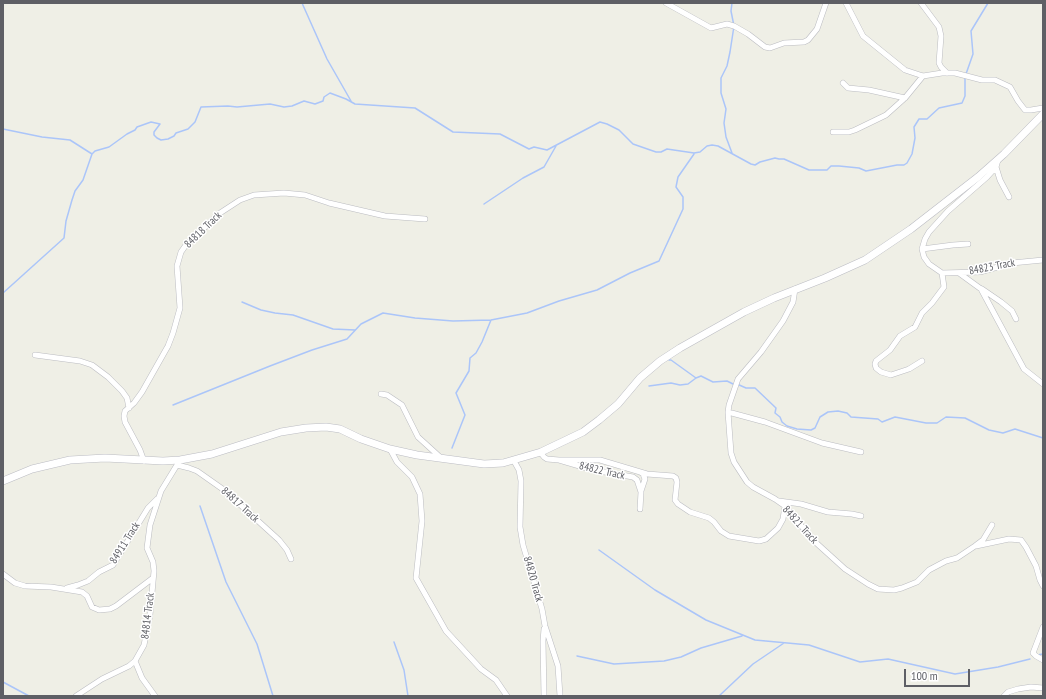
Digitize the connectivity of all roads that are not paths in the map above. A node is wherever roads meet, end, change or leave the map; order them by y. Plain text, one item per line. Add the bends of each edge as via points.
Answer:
1 (666, 3) edge
2 (826, 3) edge
3 (846, 3) edge
4 (921, 3) edge
5 (947, 73) junction
6 (923, 76) junction
7 (843, 83) dead end
8 (905, 98) junction
9 (1043, 108) edge
10 (1043, 114) edge
11 (832, 132) dead end
12 (997, 163) junction
13 (1009, 197) dead end
14 (425, 219) dead end
15 (968, 244) dead end
16 (922, 249) junction
17 (1043, 260) edge
18 (942, 273) junction
19 (959, 273) junction
20 (981, 289) junction
21 (795, 290) junction
22 (1016, 319) dead end
23 (35, 355) dead end
24 (922, 361) dead end
25 (1043, 384) edge
26 (381, 394) dead end
27 (129, 408) junction
28 (728, 412) junction
29 (390, 449) junction
30 (540, 452) junction
31 (861, 452) dead end
32 (440, 457) junction
33 (559, 460) junction
34 (144, 461) junction
35 (514, 461) junction
36 (179, 462) junction
37 (640, 472) junction
38 (3, 480) edge
39 (640, 492) junction
40 (158, 499) junction
41 (778, 501) junction
42 (785, 506) junction
43 (640, 509) dead end
44 (861, 516) dead end
45 (992, 525) dead end
46 (975, 546) junction
47 (292, 559) dead end
48 (3, 574) edge
49 (152, 578) junction
50 (1043, 586) edge
51 (64, 589) junction
52 (545, 626) junction
53 (1043, 627) edge
54 (1043, 660) edge
55 (135, 661) junction
56 (1043, 688) edge
57 (76, 696) edge
58 (154, 696) edge
59 (507, 696) edge
60 (544, 696) edge
61 (560, 696) edge
62 (1004, 696) edge

1 - 2 street via 711,28 727,24 734,26 770,48 784,43 808,40 818,29
3 - 6 street via 863,36 906,70
4 - 5 street via 939,27 939,63
5 - 6 street
5 - 9 street via 1002,82 1010,87 1025,110
6 - 8 street
7 - 8 street via 848,88 878,91
8 - 11 street via 886,114 855,130
10 - 12 street
12 - 13 street via 1000,180
12 - 16 street via 987,177 937,223 925,239
12 - 21 street via 911,229 865,260
14 - 27 street, 84818 Track via 385,216 329,203 305,194 284,192 254,195 230,206 181,252 177,266 180,308 173,333 146,386
15 - 16 street
16 - 18 street via 929,264
17 - 19 street, 84823 Track via 980,272
18 - 19 street, 84823 Track
18 - 24 street via 944,286 922,313 915,327 900,336 875,364 881,372 891,375
19 - 20 street
20 - 22 street via 1012,311
20 - 25 street via 1024,369
21 - 28 street, 84821 Track via 783,321 738,379
21 - 30 street via 744,312 680,348 640,378 618,404 583,432
23 - 27 street via 92,365 128,398
26 - 32 street via 402,405 418,437
27 - 34 street via 125,411 125,422
28 - 31 street via 765,422 822,443
28 - 41 street, 84821 Track via 731,453 746,482
29 - 32 street
29 - 36 street via 340,429 306,428 281,432
29 - 59 street via 397,462 412,477 420,494 422,521 416,578 446,631 481,669 496,680
30 - 33 street, 84822 Track via 547,459
30 - 35 street
32 - 35 street via 484,464
33 - 37 street via 600,460
33 - 39 street, 84822 Track via 593,470 633,477 639,483
34 - 36 street
34 - 38 street via 105,458 70,460 32,469
35 - 52 street, 84820 Track via 521,481 520,527 523,545
36 - 40 street
36 - 47 street, 84817 Track via 224,490 279,540
37 - 39 street via 645,479
37 - 42 street via 673,476 677,482 675,500 685,509 709,518 725,534 759,541 771,536 783,519
39 - 43 street
40 - 49 street, 84814 Track via 150,525 147,548 153,562
40 - 51 street, 84911 Track via 148,508 113,565 78,585
41 - 42 street, 84821 Track
41 - 44 street
42 - 46 street, 84821 Track via 813,540 845,569 878,589 894,590 909,586 929,570 957,558
45 - 46 street, 84821 Track via 983,540
46 - 50 street via 1009,539 1021,540 1036,566
48 - 51 street via 15,583 25,586
49 - 51 street via 125,600 105,610 92,607 85,593
49 - 55 street, 84814 Track via 147,636
52 - 60 street
52 - 61 street, 84820 Track via 558,666
53 - 54 street via 1033,653
55 - 57 street, 84814 Track
55 - 58 street
56 - 62 street via 1018,689

